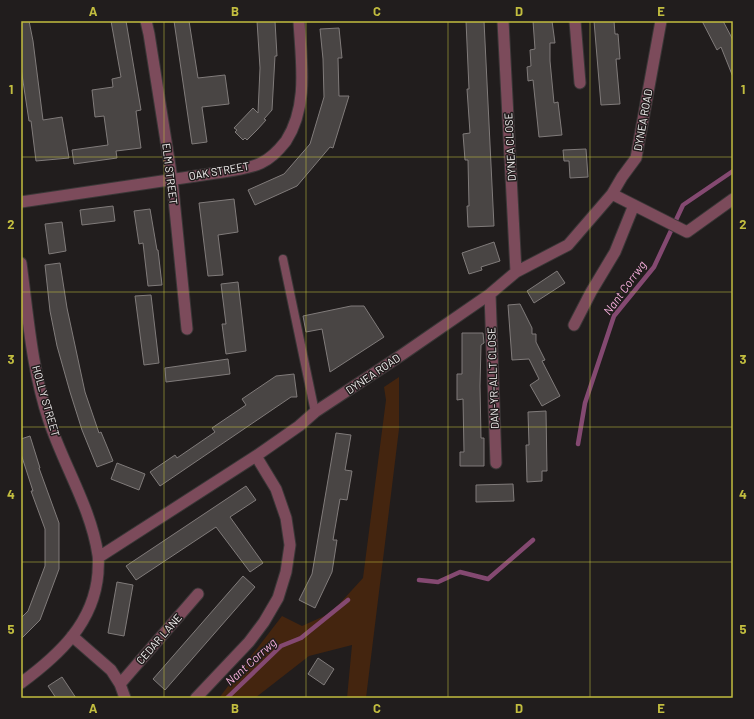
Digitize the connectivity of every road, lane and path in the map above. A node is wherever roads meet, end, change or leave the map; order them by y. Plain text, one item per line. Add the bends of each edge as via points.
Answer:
1 (146, 21) edge
2 (298, 21) edge
3 (503, 21) edge
4 (575, 21) edge
5 (660, 21) edge
6 (580, 83) dead end
7 (172, 179) junction
8 (612, 194) junction
9 (733, 198) edge
10 (21, 202) edge
11 (634, 205) junction
12 (283, 259) dead end
13 (21, 263) edge
14 (516, 272) junction
15 (490, 294) junction
16 (574, 325) dead end
17 (187, 329) dead end
18 (316, 412) junction
19 (256, 456) junction
20 (496, 463) dead end
21 (99, 557) junction
22 (198, 594) dead end
23 (72, 636) junction
24 (21, 683) edge
25 (120, 684) junction
26 (125, 698) edge
27 (196, 698) edge

1 - 7 street, ELM STREET
2 - 7 street, OAK STREET via 302,70 301,102 293,129 279,151 261,164
3 - 14 street, DYNEA CLOSE
4 - 6 street
5 - 8 street, DYNEA ROAD via 636,158
7 - 10 street, OAK STREET
7 - 17 street, ELM STREET
8 - 11 street
8 - 14 street, DYNEA ROAD via 568,245
9 - 11 street via 687,232
11 - 16 street via 615,252
12 - 18 lane
13 - 21 street, HOLLY STREET via 35,364 49,421 86,511
14 - 15 street, DYNEA ROAD
15 - 18 street, DYNEA ROAD
15 - 20 street, DAN-YR-ALLT CLOSE
18 - 19 street, DYNEA ROAD
19 - 21 street, DYNEA ROAD
19 - 27 street via 276,489 286,518 290,545 286,572 278,598 264,622 249,642
21 - 23 street via 91,605
22 - 25 street, CEDAR LANE
23 - 24 street via 55,656
23 - 25 street via 110,670
25 - 26 street

